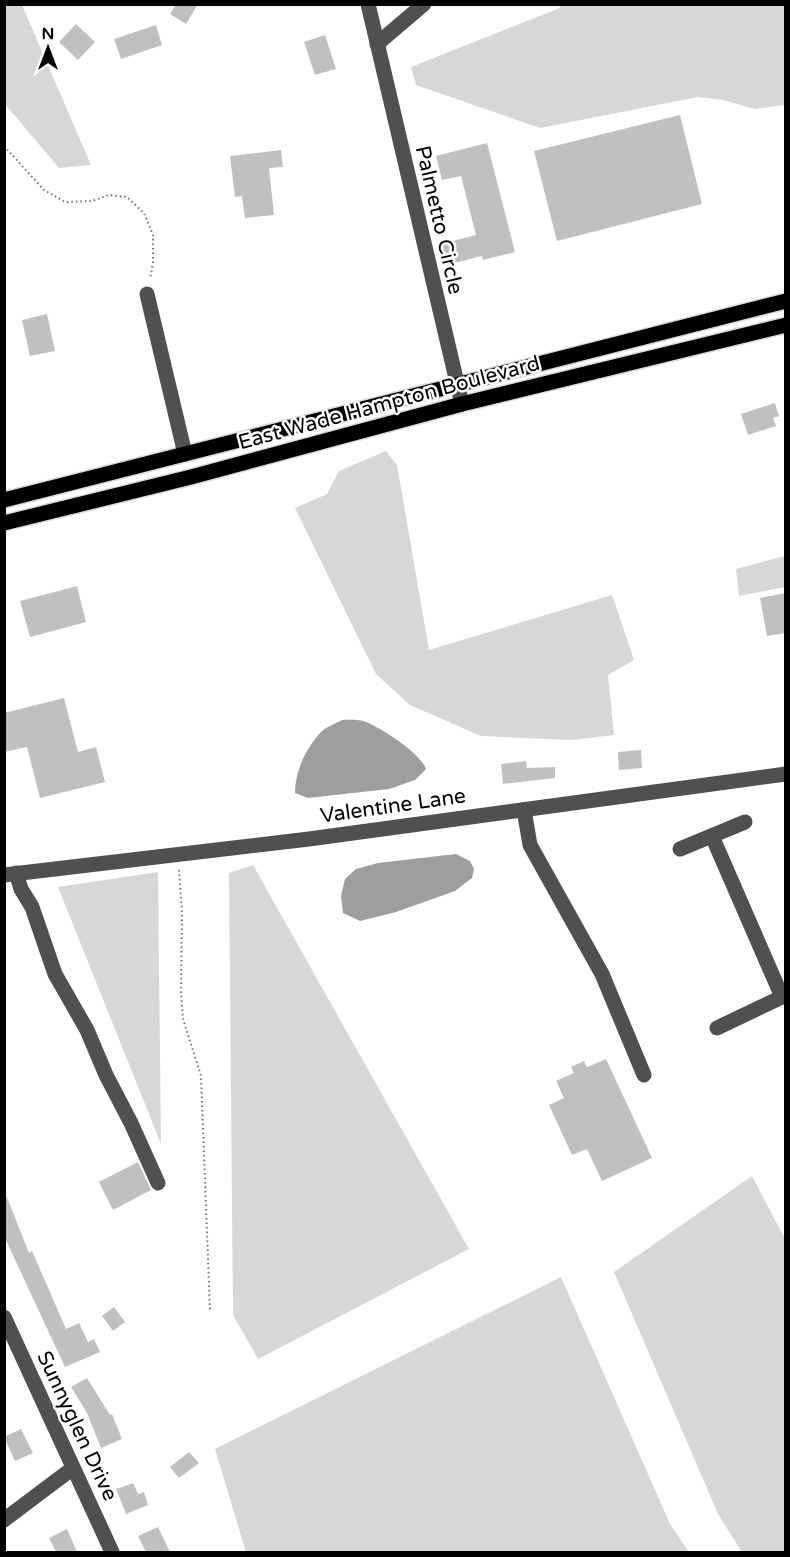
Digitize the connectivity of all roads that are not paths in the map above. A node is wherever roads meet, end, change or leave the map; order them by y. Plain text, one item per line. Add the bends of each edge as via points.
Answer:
1 (368, 4) edge
2 (424, 4) edge
3 (377, 44) junction
4 (147, 294) road end
5 (786, 301) edge
6 (786, 325) edge
7 (622, 342) junction
8 (626, 364) junction
9 (520, 368) junction
10 (456, 384) junction
11 (525, 389) junction
12 (462, 404) junction
13 (186, 454) junction
14 (4, 500) edge
15 (4, 524) edge
16 (786, 774) edge
17 (524, 810) junction
18 (745, 822) dead end
19 (712, 836) junction
20 (680, 849) dead end
21 (10, 874) edge
22 (784, 996) edge
23 (717, 1028) dead end
24 (644, 1075) dead end
25 (158, 1183) dead end
26 (4, 1317) edge
27 (73, 1468) junction
28 (4, 1520) edge
29 (112, 1552) edge

1 - 3 street, Palmetto Circle
2 - 3 street
3 - 10 street, Palmetto Circle
4 - 13 street
5 - 7 main road, East Wade Hampton Boulevard
6 - 8 main road, East Wade Hampton Boulevard
7 - 8 main road
7 - 9 main road, East Wade Hampton Boulevard
8 - 11 main road, East Wade Hampton Boulevard
9 - 10 main road, East Wade Hampton Boulevard
9 - 11 main road
10 - 12 street, Palmetto Circle
10 - 13 main road, East Wade Hampton Boulevard
11 - 12 main road, East Wade Hampton Boulevard
12 - 15 main road, East Wade Hampton Boulevard
13 - 14 main road, East Wade Hampton Boulevard
16 - 17 street, Valentine Lane
17 - 21 street, Valentine Lane
17 - 24 street via 530,845 602,974
18 - 19 street
19 - 20 street
19 - 22 street
21 - 25 street via 32,907 55,974 87,1030
22 - 23 street
26 - 27 street, Sunnyglen Drive
27 - 28 street
27 - 29 street, Sunnyglen Drive

